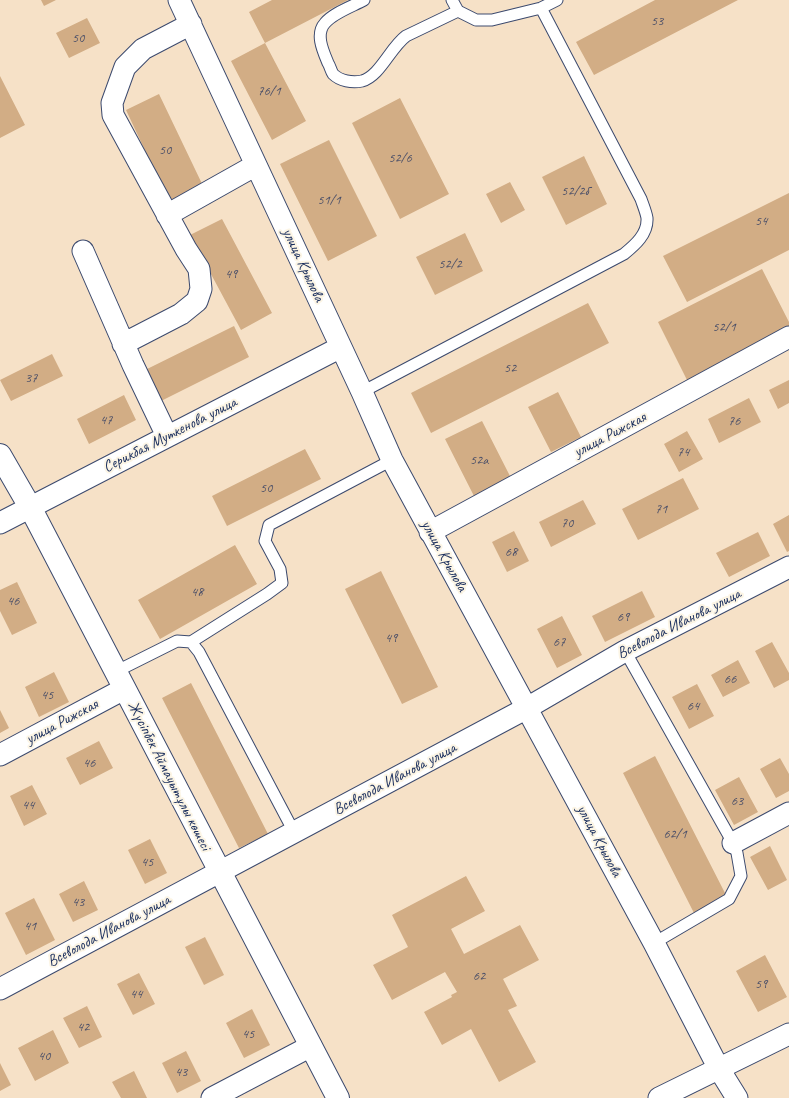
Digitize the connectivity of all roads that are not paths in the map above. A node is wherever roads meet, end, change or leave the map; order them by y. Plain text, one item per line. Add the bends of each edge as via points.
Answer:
1 (364, 0) edge
2 (452, 0) edge
3 (557, 0) edge
4 (183, 1) edge
5 (541, 8) junction
6 (458, 11) junction
7 (191, 24) junction
8 (256, 165) junction
9 (167, 215) junction
10 (83, 251) dead end
11 (789, 337) edge
12 (123, 344) junction
13 (341, 347) junction
14 (362, 392) junction
15 (167, 436) junction
16 (0, 455) edge
17 (392, 460) junction
18 (30, 508) junction
19 (0, 523) edge
20 (430, 532) junction
21 (789, 567) edge
22 (190, 642) junction
23 (625, 651) junction
24 (120, 681) junction
25 (527, 708) junction
26 (0, 755) edge
27 (789, 813) edge
28 (294, 832) junction
29 (733, 843) junction
30 (220, 873) junction
31 (654, 943) junction
32 (0, 989) edge
33 (789, 1034) edge
34 (311, 1046) junction
35 (718, 1069) junction
36 (212, 1098) edge
37 (338, 1098) edge
38 (659, 1098) edge
39 (737, 1098) edge

1 - 6 lane via 331,18 324,23 320,31 320,42 334,74 353,82 362,81 374,73 406,36
2 - 6 lane
3 - 5 lane
4 - 7 street, улица Крылова
5 - 6 lane via 492,20 476,20
5 - 14 lane via 641,199 647,218 644,231 637,243 624,254
7 - 8 street, улица Крылова
7 - 9 street via 143,49 125,68 112,103 113,115
8 - 9 street
8 - 13 street, улица Крылова
9 - 12 street via 199,269 201,290 197,301 181,314
10 - 12 street
11 - 20 street, улица Рижская
12 - 15 street
13 - 14 street, улица Крылова
13 - 15 street, Серикбая Муткенова улица
14 - 17 street, улица Крылова
15 - 18 street, Серикбая Муткенова улица
16 - 18 street, Жүсіпбек Аймауытұлы көшесі
17 - 20 street, улица Крылова
17 - 22 lane via 269,525 264,541 280,569 282,583
18 - 19 street, Серикбая Муткенова улица
18 - 24 street, Жүсіпбек Аймауытұлы көшесі
20 - 25 street, улица Крылова
21 - 23 street, Всеволода Иванова улица
22 - 24 lane via 177,641
22 - 28 lane via 199,652
23 - 25 street, Всеволода Иванова улица
23 - 29 lane
24 - 26 street, улица Рижская
24 - 30 street, Жүсіпбек Аймауытұлы көшесі
25 - 28 street, Всеволода Иванова улица
25 - 31 street, улица Крылова
27 - 29 street
28 - 30 street, Всеволода Иванова улица
29 - 31 lane via 741,876 729,899
30 - 32 street, Всеволода Иванова улица
30 - 34 street, Жүсіпбек Аймауытұлы көшесі
31 - 35 street, улица Крылова
33 - 35 street
34 - 36 street
34 - 37 street, Жүсіпбек Аймауытұлы көшесі
35 - 38 street
35 - 39 street, улица Крылова

